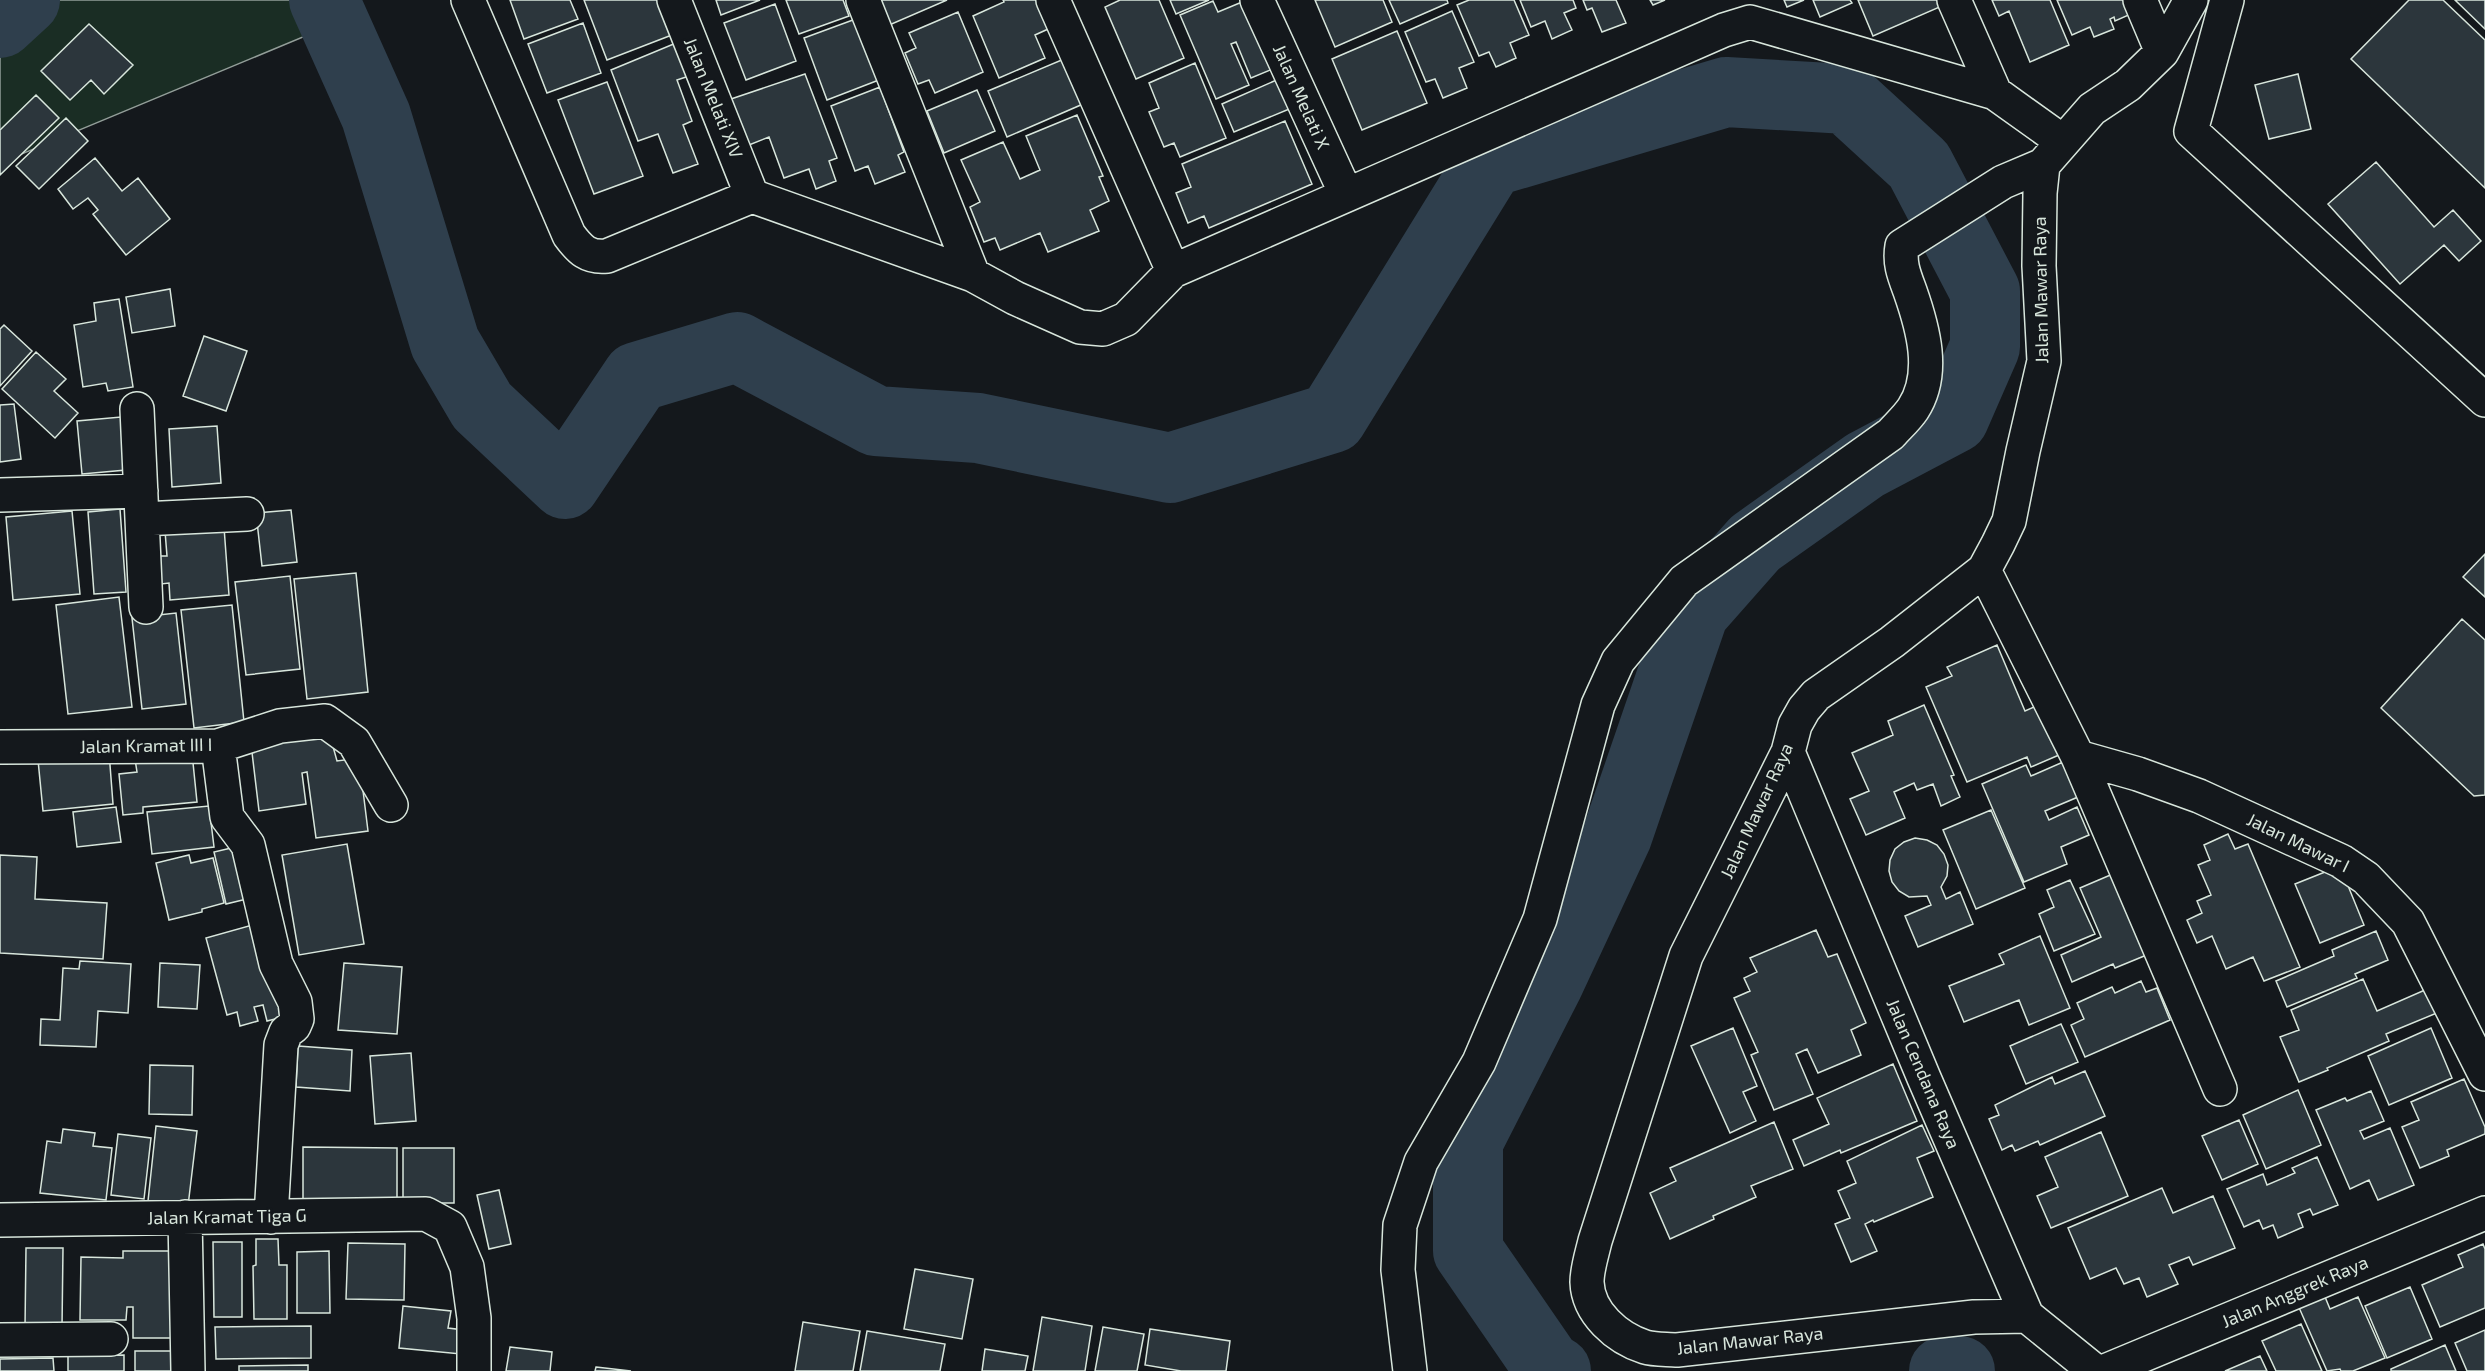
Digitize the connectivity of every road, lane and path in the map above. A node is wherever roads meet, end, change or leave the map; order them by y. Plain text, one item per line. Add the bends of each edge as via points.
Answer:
1 (468, 0) edge
2 (674, 0) edge
3 (863, 0) edge
4 (1053, 0) edge
5 (1257, 0) edge
6 (1954, 0) edge
7 (2140, 0) edge
8 (2191, 0) edge
9 (2227, 0) edge
10 (1746, 11) edge
11 (2162, 52) junction
12 (1995, 93) junction
13 (2053, 153) junction
14 (1346, 194) junction
15 (752, 196) junction
16 (1173, 271) junction
17 (973, 275) junction
18 (2485, 400) edge
19 (137, 409) dead end
20 (0, 495) edge
21 (141, 505) junction
22 (247, 514) dead end
23 (1983, 570) junction
24 (146, 607) dead end
25 (218, 746) junction
26 (0, 747) edge
27 (1788, 752) junction
28 (2078, 757) junction
29 (391, 805) dead end
30 (2485, 1074) edge
31 (2220, 1089) dead end
32 (2485, 1213) edge
33 (271, 1216) junction
34 (185, 1217) junction
35 (0, 1220) edge
36 (2027, 1316) junction
37 (111, 1339) dead end
38 (0, 1340) edge
39 (188, 1371) edge
40 (474, 1371) edge
41 (1410, 1371) edge
42 (2094, 1371) edge
43 (2105, 1371) edge

1 - 15 street via 568,235 579,249 594,257 607,256
2 - 15 street, Jalan Melati XIV
3 - 17 street
4 - 16 street
5 - 14 street, Jalan Melati X
6 - 12 street
7 - 11 street
8 - 11 street
9 - 18 street via 2191,130
10 - 12 street
10 - 14 street via 1724,30
11 - 13 street via 2128,85 2092,109
12 - 13 street
13 - 23 street, Jalan Mawar Raya via 2040,193 2044,361 2009,520
13 - 41 street via 1902,246 1902,270 1923,333 1926,360 1922,388 1913,408 1891,434 1684,581 1618,661 1598,705 1540,919 1479,1062 1421,1162 1400,1225 1398,1270
14 - 16 street
15 - 17 street
16 - 17 street via 1126,320 1103,329 1080,327
19 - 21 street
20 - 21 street
21 - 22 street
21 - 24 street
23 - 27 street, Jalan Mawar Raya via 1892,642 1816,694 1796,725
23 - 28 street
25 - 26 street, Jalan Kramat III I
25 - 29 street, Jalan Kramat III I via 280,726 325,721 354,742
25 - 33 street via 227,818 248,845 276,964 290,990 297,1019 281,1045
27 - 36 street, Jalan Cendana Raya
27 - 36 street, Jalan Mawar Raya via 1686,956 1595,1241 1587,1280 1589,1296 1614,1332 1646,1348 1677,1350 1974,1317
28 - 30 street, Jalan Mawar I via 2199,796 2341,861 2366,878 2408,922
28 - 31 street
32 - 43 street, Jalan Anggrek Raya
33 - 34 street, Jalan Kramat Tiga G
33 - 40 street, Jalan Kramat Tiga G via 426,1214 450,1227 472,1290
34 - 35 street, Jalan Kramat Tiga G
34 - 39 street
36 - 42 street, Jalan Cendana Raya
37 - 38 street

